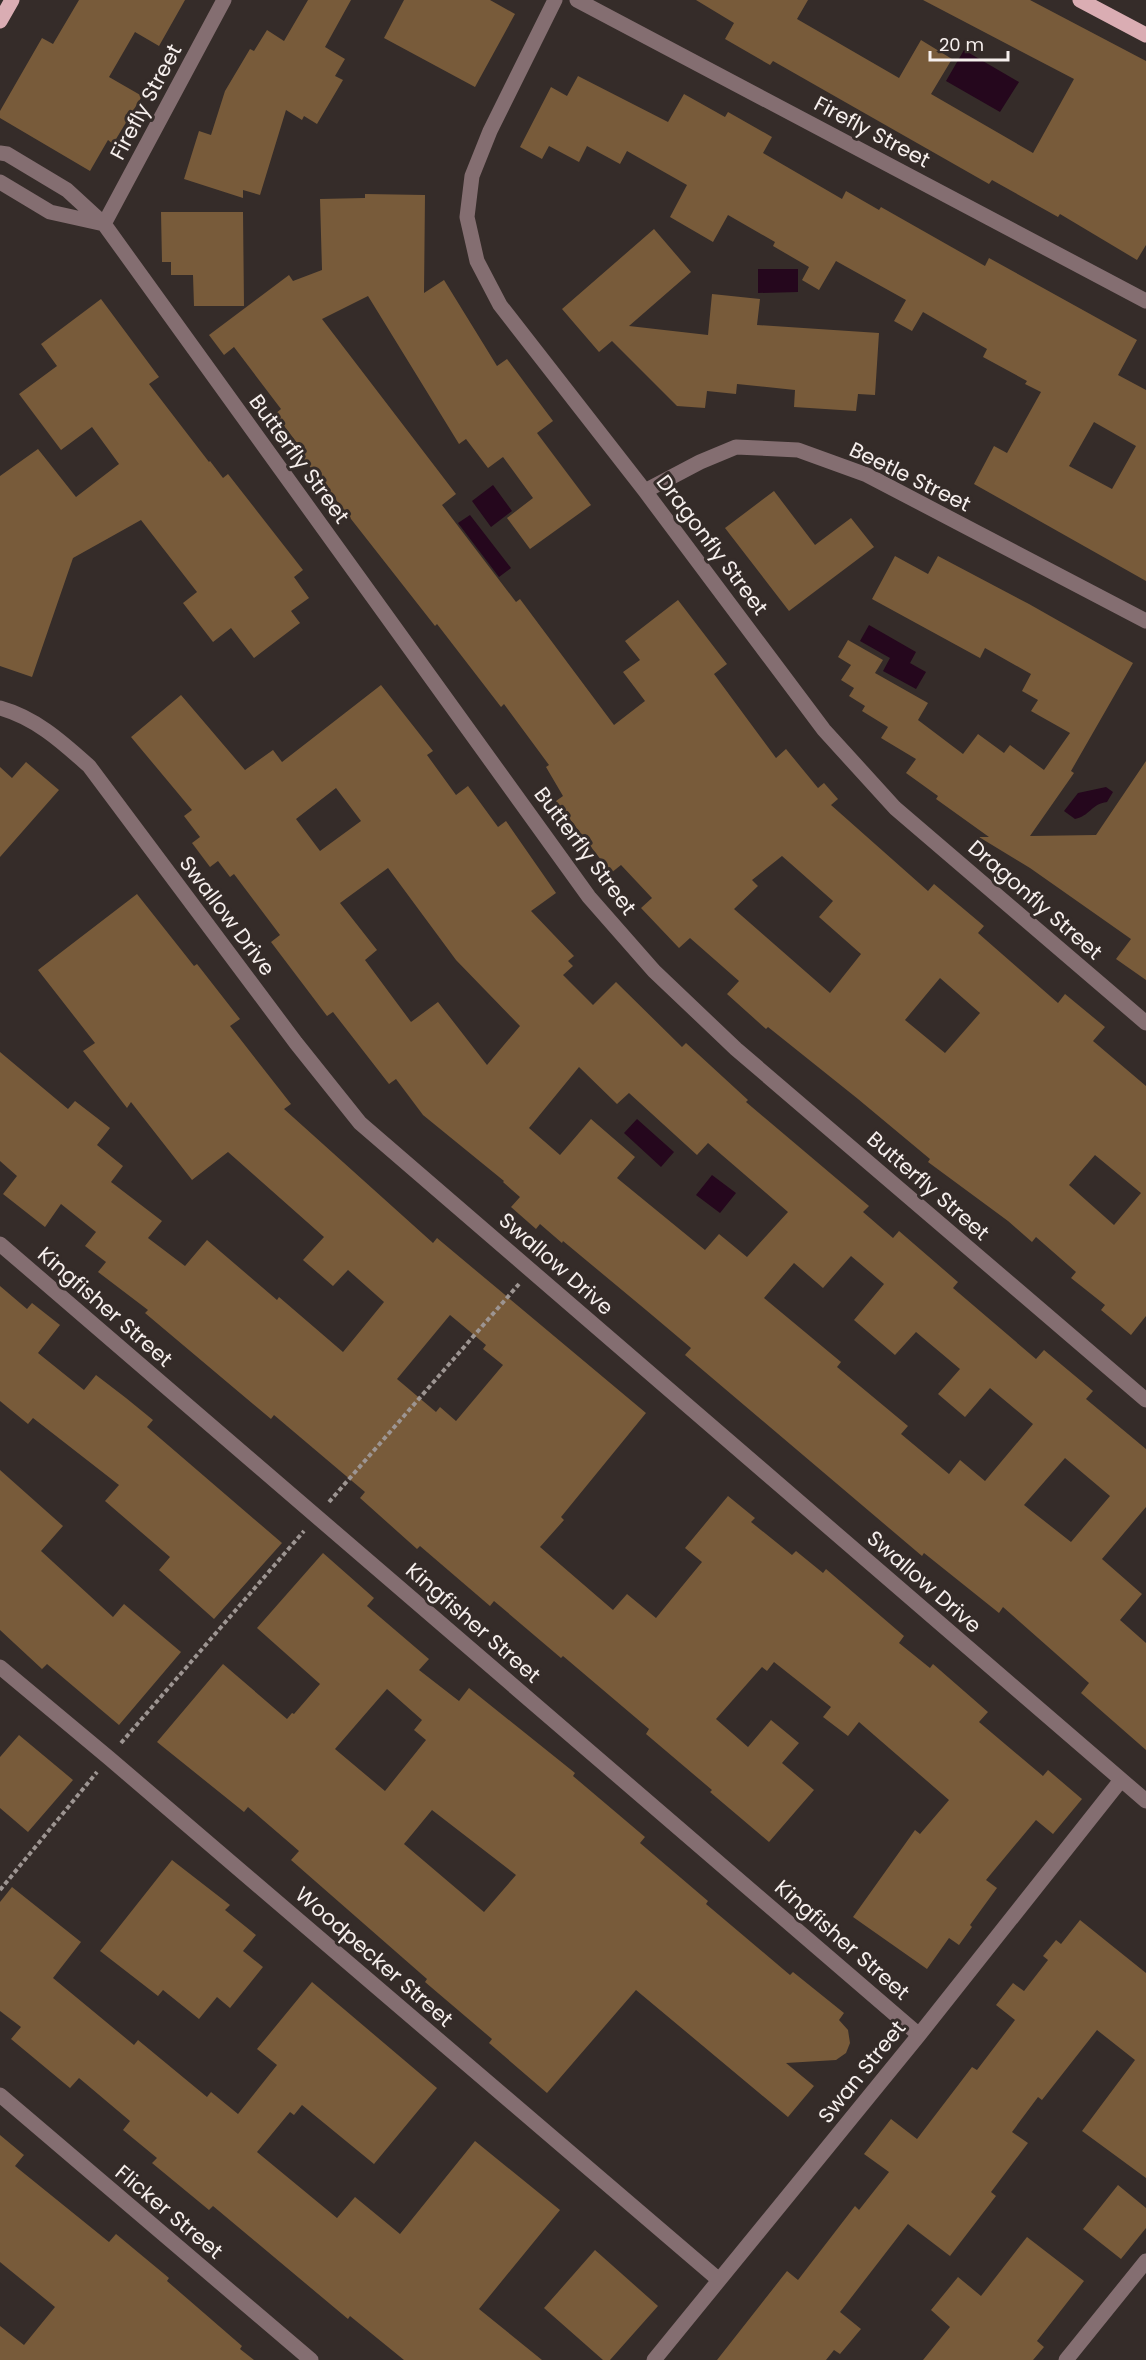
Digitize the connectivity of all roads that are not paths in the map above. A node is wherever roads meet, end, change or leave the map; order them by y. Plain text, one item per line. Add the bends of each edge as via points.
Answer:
1 (12, 0) edge
2 (224, 0) edge
3 (555, 0) edge
4 (578, 0) edge
5 (1080, 0) edge
6 (0, 21) edge
7 (1146, 35) edge
8 (0, 153) edge
9 (0, 182) edge
10 (104, 224) junction
11 (1146, 301) edge
12 (645, 490) junction
13 (1146, 621) edge
14 (0, 708) edge
15 (1146, 1023) edge
16 (0, 1244) edge
17 (1146, 1400) edge
18 (0, 1667) edge
19 (1121, 1780) junction
20 (1146, 1801) edge
21 (919, 2035) junction
22 (0, 2095) edge
23 (1146, 2261) edge
24 (719, 2280) junction
25 (311, 2360) edge
26 (654, 2360) edge
27 (1066, 2360) edge

1 - 6 main road
2 - 10 street, Firefly Street
3 - 12 street, Dragonfly Street via 490,131 472,176 467,218 477,261 500,304
4 - 11 street, Firefly Street
5 - 7 main road
8 - 10 street, Butterfly Street via 67,190
9 - 10 street via 50,212
10 - 17 street, Butterfly Street via 589,897 654,971 736,1049
12 - 13 street, Beetle Street via 736,447 798,450 867,475
12 - 15 street, Dragonfly Street via 824,730 895,808
14 - 19 street, Swallow Drive via 16,712 51,732 89,766 360,1123
16 - 21 street, Kingfisher Street
18 - 24 street, Woodpecker Street
19 - 20 street, Swallow Drive
19 - 21 street, Swan Street
21 - 24 street, Swan Street
22 - 25 street, Flicker Street
23 - 27 street
24 - 26 street, Swan Street

